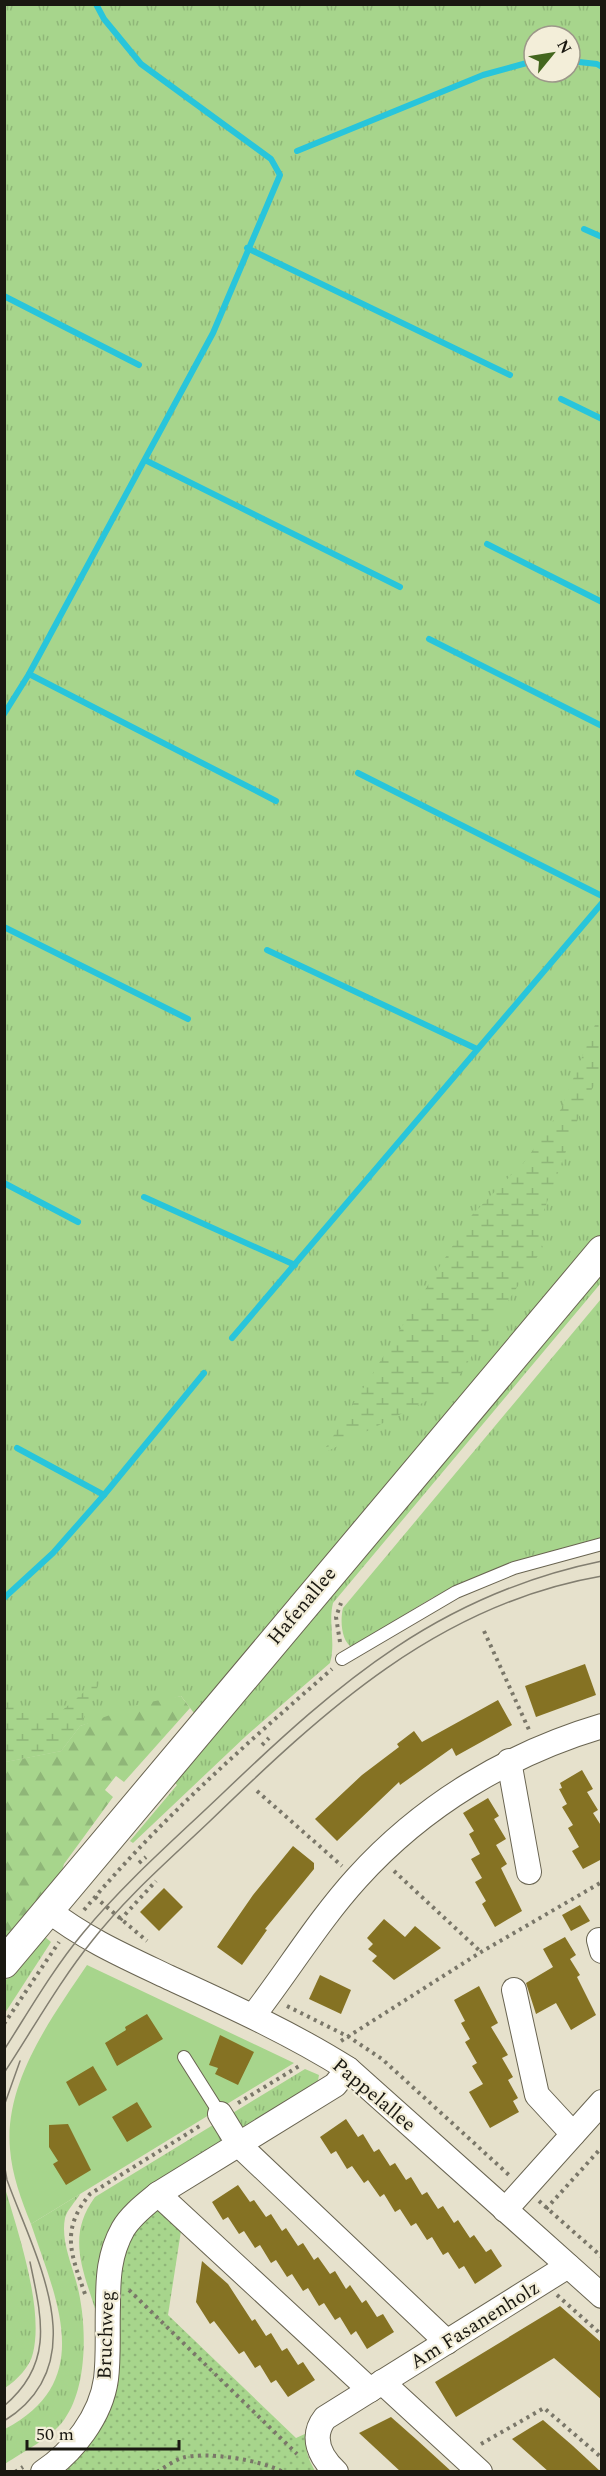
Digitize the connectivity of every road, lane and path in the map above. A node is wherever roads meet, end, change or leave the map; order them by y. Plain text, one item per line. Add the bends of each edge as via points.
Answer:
1 (602, 1251) edge
2 (602, 1544) edge
3 (341, 1601) dead end
4 (484, 1631) dead end
5 (342, 1659) junction
6 (602, 1726) edge
7 (269, 1737) dead end
8 (262, 1745) dead end
9 (538, 1748) junction
10 (509, 1761) junction
11 (257, 1791) dead end
12 (378, 1856) junction
13 (146, 1857) dead end
14 (139, 1863) dead end
15 (529, 1872) dead end
16 (356, 1878) junction
17 (156, 1881) dead end
18 (602, 1882) edge
19 (48, 1910) junction
20 (57, 1944) dead end
21 (481, 1952) junction
22 (4, 1963) edge
23 (514, 1990) dead end
24 (253, 2016) junction
25 (4, 2024) edge
26 (184, 2057) dead end
27 (348, 2069) junction
28 (602, 2102) edge
29 (220, 2114) joint
30 (573, 2134) junction
31 (239, 2145) junction
32 (602, 2147) edge
33 (524, 2188) junction
34 (158, 2194) junction
35 (547, 2208) junction
36 (505, 2210) junction
37 (528, 2230) junction
38 (602, 2257) edge
39 (568, 2266) junction
40 (109, 2270) junction
41 (552, 2291) dead end
42 (602, 2296) edge
43 (602, 2335) edge
44 (447, 2342) junction
45 (376, 2386) junction
46 (299, 2455) dead end
47 (462, 2455) junction
48 (602, 2458) edge
49 (43, 2472) edge
50 (157, 2472) edge
51 (284, 2472) edge
52 (336, 2472) edge
53 (480, 2472) edge

1 - 19 street, Hafenallee
2 - 5 lane via 514,1568 456,1592
3 - 5 path via 336,1617
4 - 9 path
5 - 17 path via 193,1792 95,1897 120,1920
6 - 9 street
7 - 8 path
9 - 10 street
10 - 12 street via 438,1804
10 - 15 street
11 - 16 path
12 - 16 street
12 - 21 path
13 - 14 path
16 - 24 street
18 - 21 path
19 - 22 street, Hafenallee
19 - 24 street, Pappelallee via 92,1941
20 - 25 path
21 - 33 path via 349,2037 406,2079
23 - 30 street via 537,2095
24 - 27 street, Pappelallee
26 - 29 lane
27 - 31 street, Bruchweg via 335,2085
27 - 36 street, Pappelallee
28 - 30 street
29 - 31 street
30 - 33 street
31 - 34 street, Bruchweg
31 - 44 street
32 - 35 path
33 - 35 path
33 - 36 street
34 - 40 street, Bruchweg via 123,2228
34 - 45 street
35 - 37 path
35 - 38 path
36 - 37 street, Pappelallee
37 - 39 street, Pappelallee
39 - 42 street, Pappelallee
39 - 44 street, Am Fasanenholz
40 - 46 path
40 - 49 street, Bruchweg via 106,2381 100,2400 72,2447
41 - 43 path
44 - 45 street, Am Fasanenholz
45 - 47 street
45 - 52 street, Am Fasanenholz via 318,2426 321,2454
47 - 48 path via 543,2408
47 - 53 street
50 - 51 path via 183,2458 222,2456 270,2464

